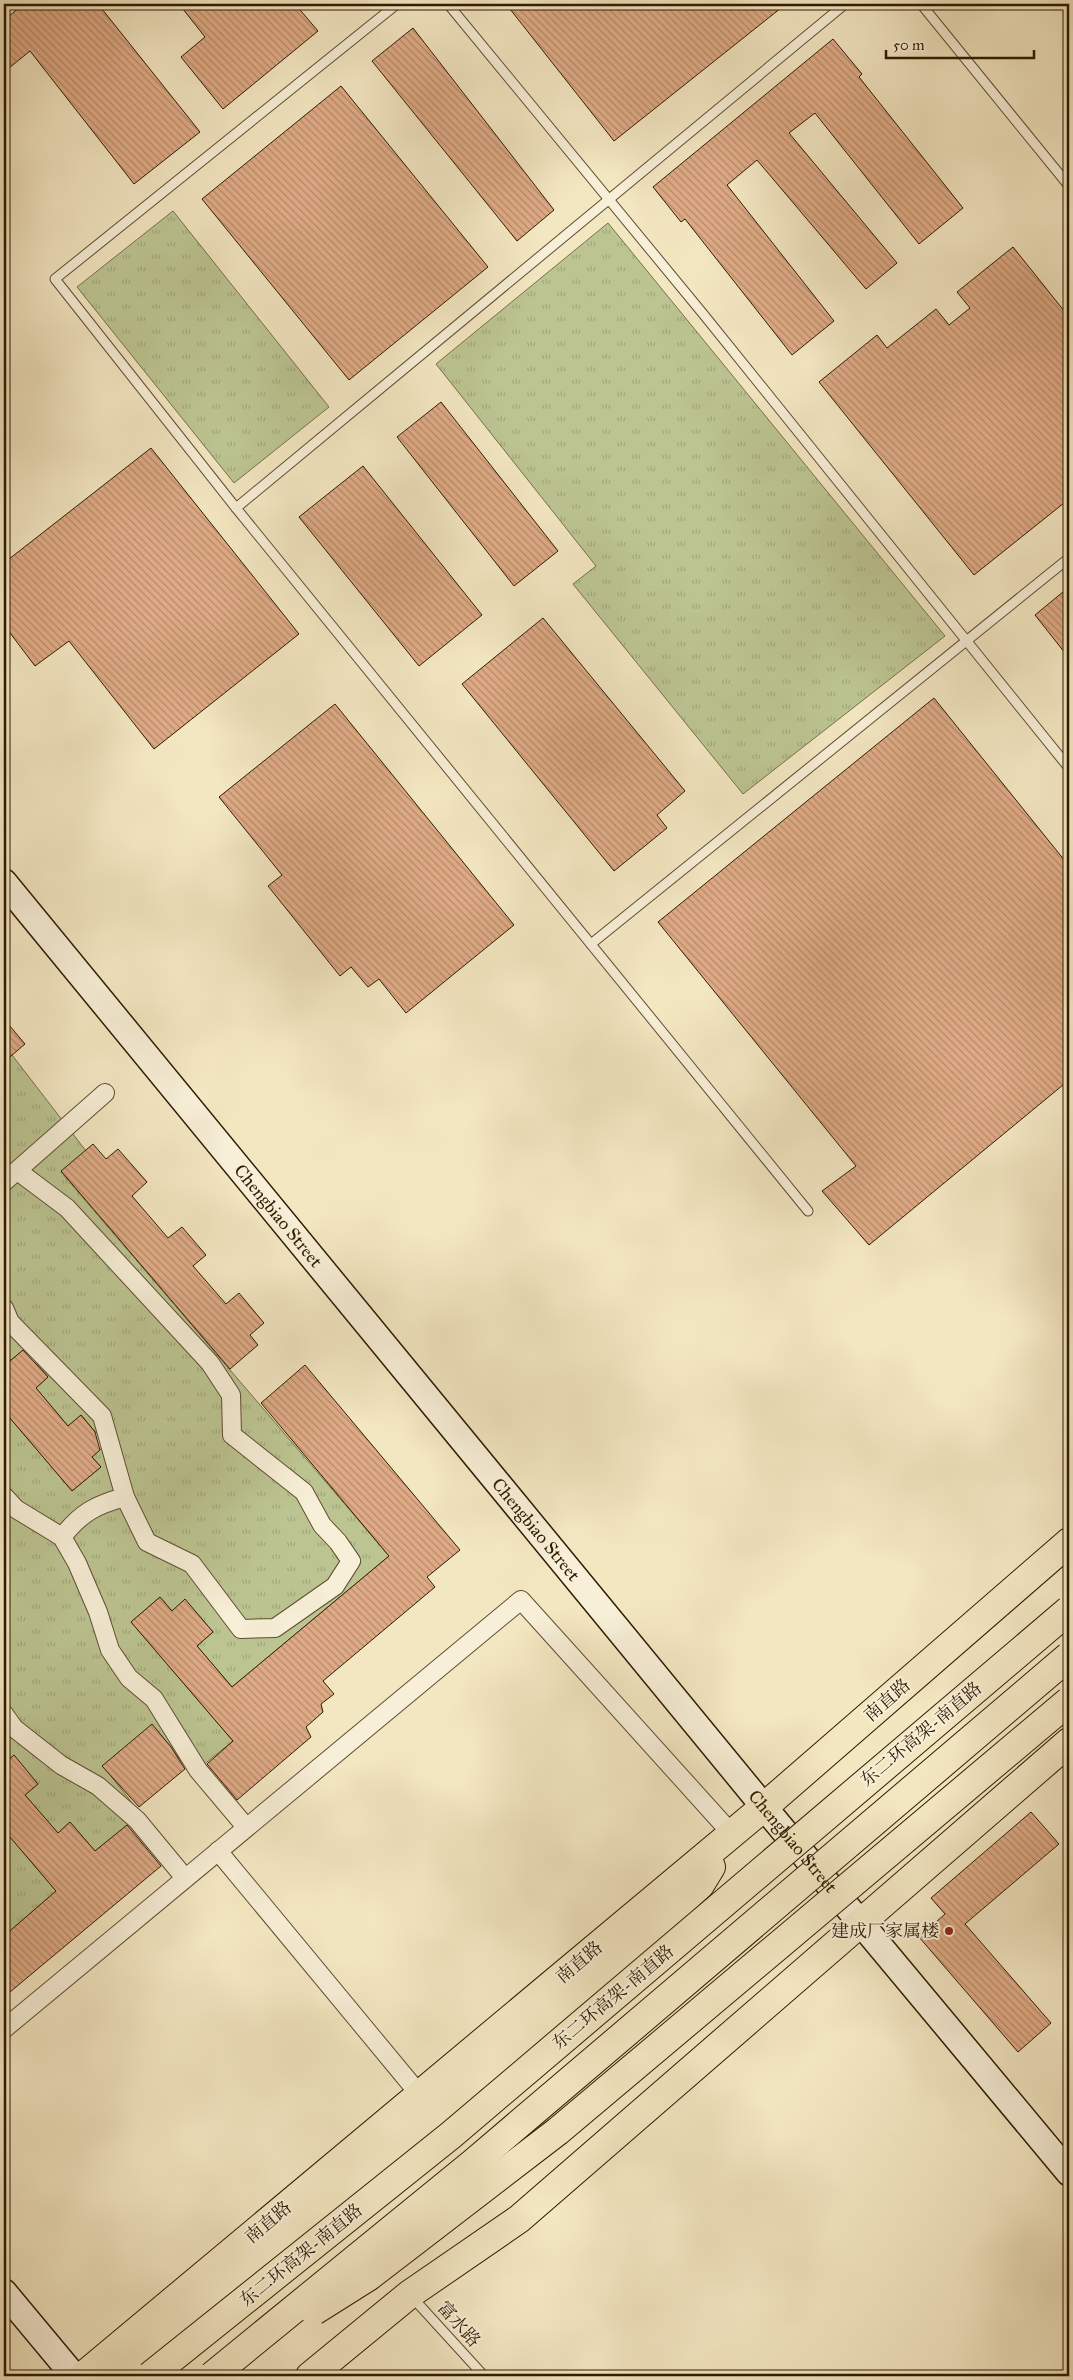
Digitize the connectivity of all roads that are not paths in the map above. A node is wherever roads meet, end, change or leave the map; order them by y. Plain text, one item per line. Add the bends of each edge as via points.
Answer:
1 (397, 4) edge
2 (448, 4) edge
3 (844, 4) edge
4 (921, 4) edge
5 (1069, 186) edge
6 (608, 199) junction
7 (236, 508) junction
8 (1069, 558) edge
9 (967, 640) junction
10 (1069, 768) edge
11 (4, 882) edge
12 (592, 944) junction
13 (105, 1093) dead end
14 (23, 1175) dead end
15 (4, 1182) edge
16 (808, 1211) dead end
17 (4, 1308) edge
18 (4, 1496) edge
19 (125, 1497) junction
20 (62, 1537) junction
21 (1069, 1542) edge
22 (1069, 1610) edge
23 (1069, 1656) edge
24 (1069, 1701) edge
25 (4, 1714) edge
26 (1069, 1742) edge
27 (764, 1808) junction
28 (246, 1827) junction
29 (732, 1834) junction
30 (218, 1851) junction
31 (185, 1878) junction
32 (862, 1923) junction
33 (4, 2029) edge
34 (420, 2095) junction
35 (1069, 2173) edge
36 (4, 2292) edge
37 (410, 2294) junction
38 (216, 2373) edge
39 (74, 2376) edge
40 (83, 2376) edge
41 (117, 2376) edge
42 (150, 2376) edge
43 (310, 2376) edge
44 (484, 2376) edge

1 - 7 lane via 55,279
2 - 6 lane
3 - 6 lane
4 - 5 lane
6 - 7 lane
6 - 9 lane
7 - 12 lane
8 - 9 lane
9 - 10 lane
9 - 12 lane
11 - 27 street, Chengbiao Street
12 - 16 lane
13 - 15 street
14 - 19 street via 67,1208 210,1363 231,1395 232,1435 304,1492 322,1525 351,1561 335,1586 275,1628 241,1629 192,1564 147,1542
17 - 19 street via 10,1322 102,1416
18 - 20 street via 16,1509
19 - 20 street via 98,1504 76,1520
20 - 28 street via 95,1604 110,1650 129,1678 154,1699 198,1770
21 - 27 highway, 南直路
22 - 42 highway, 东二环高架-南直路, bridge via 451,2134
23 - 38 highway, 东二环高架-南直路, bridge via 481,2156
24 - 38 highway, bridge via 558,2131 368,2278
25 - 31 street via 14,1728 53,1759 98,1786 137,1820
26 - 32 highway
27 - 29 highway, 南直路
27 - 32 street, Chengbiao Street
28 - 29 street via 521,1600
28 - 30 street
29 - 34 highway, 南直路
29 - 41 highway via 700,1885 618,1960
30 - 31 street
30 - 34 street
31 - 33 street
32 - 35 street, Chengbiao Street
32 - 37 highway via 519,2219
34 - 40 highway, 南直路
36 - 39 street
37 - 43 highway
37 - 44 lane, 富水路

